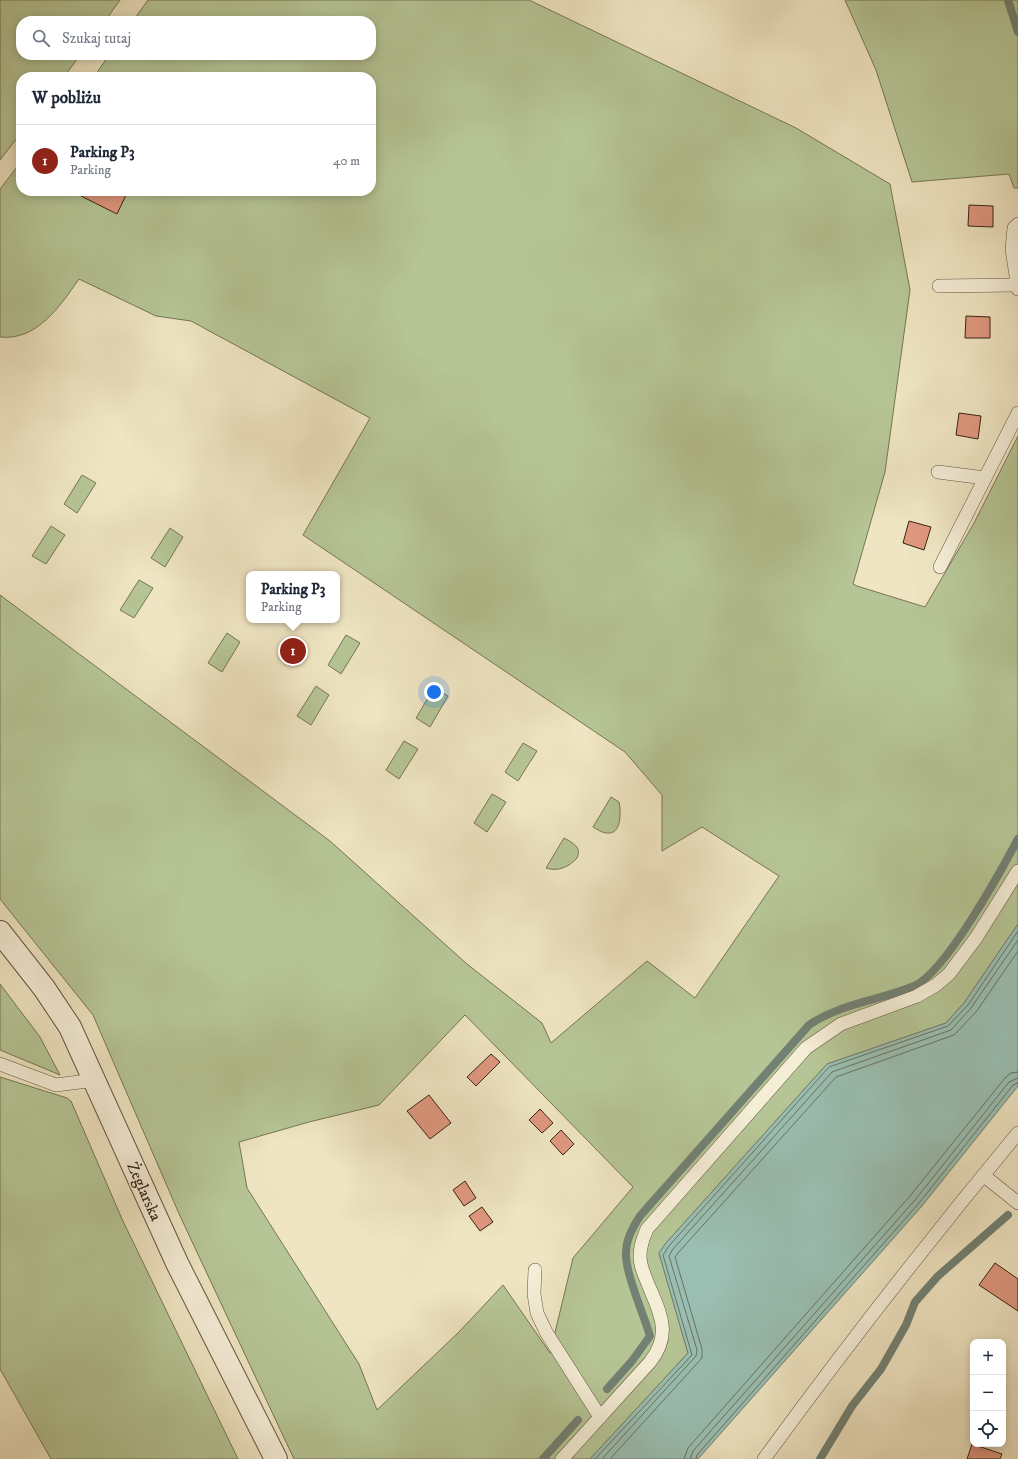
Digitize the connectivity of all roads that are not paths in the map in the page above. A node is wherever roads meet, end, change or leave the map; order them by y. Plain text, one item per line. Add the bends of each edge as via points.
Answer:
1 (1018, 224) edge
2 (1018, 285) edge
3 (939, 286) dead end
4 (1018, 289) edge
5 (1018, 413) edge
6 (938, 472) dead end
7 (985, 478) junction
8 (940, 567) dead end
9 (1018, 871) edge
10 (0, 932) edge
11 (0, 1064) edge
12 (95, 1080) junction
13 (1018, 1133) edge
14 (983, 1175) junction
15 (1018, 1203) edge
16 (535, 1270) dead end
17 (600, 1417) junction
18 (276, 1459) edge
19 (562, 1459) edge
20 (764, 1459) edge

1 - 2 lane via 1014,228 1012,249
2 - 3 lane
2 - 4 lane
5 - 7 lane
6 - 7 lane
7 - 8 lane
9 - 17 lane via 976,938 949,974 917,996 842,1024 806,1048 647,1229 640,1256 642,1269 661,1318 662,1341 650,1362
10 - 12 street, Żeglarska via 70,1027
11 - 12 lane via 56,1085
12 - 18 street, Żeglarska via 177,1263
13 - 14 lane
14 - 15 lane
14 - 20 lane via 824,1377
16 - 17 lane via 534,1294 537,1313
17 - 19 lane

